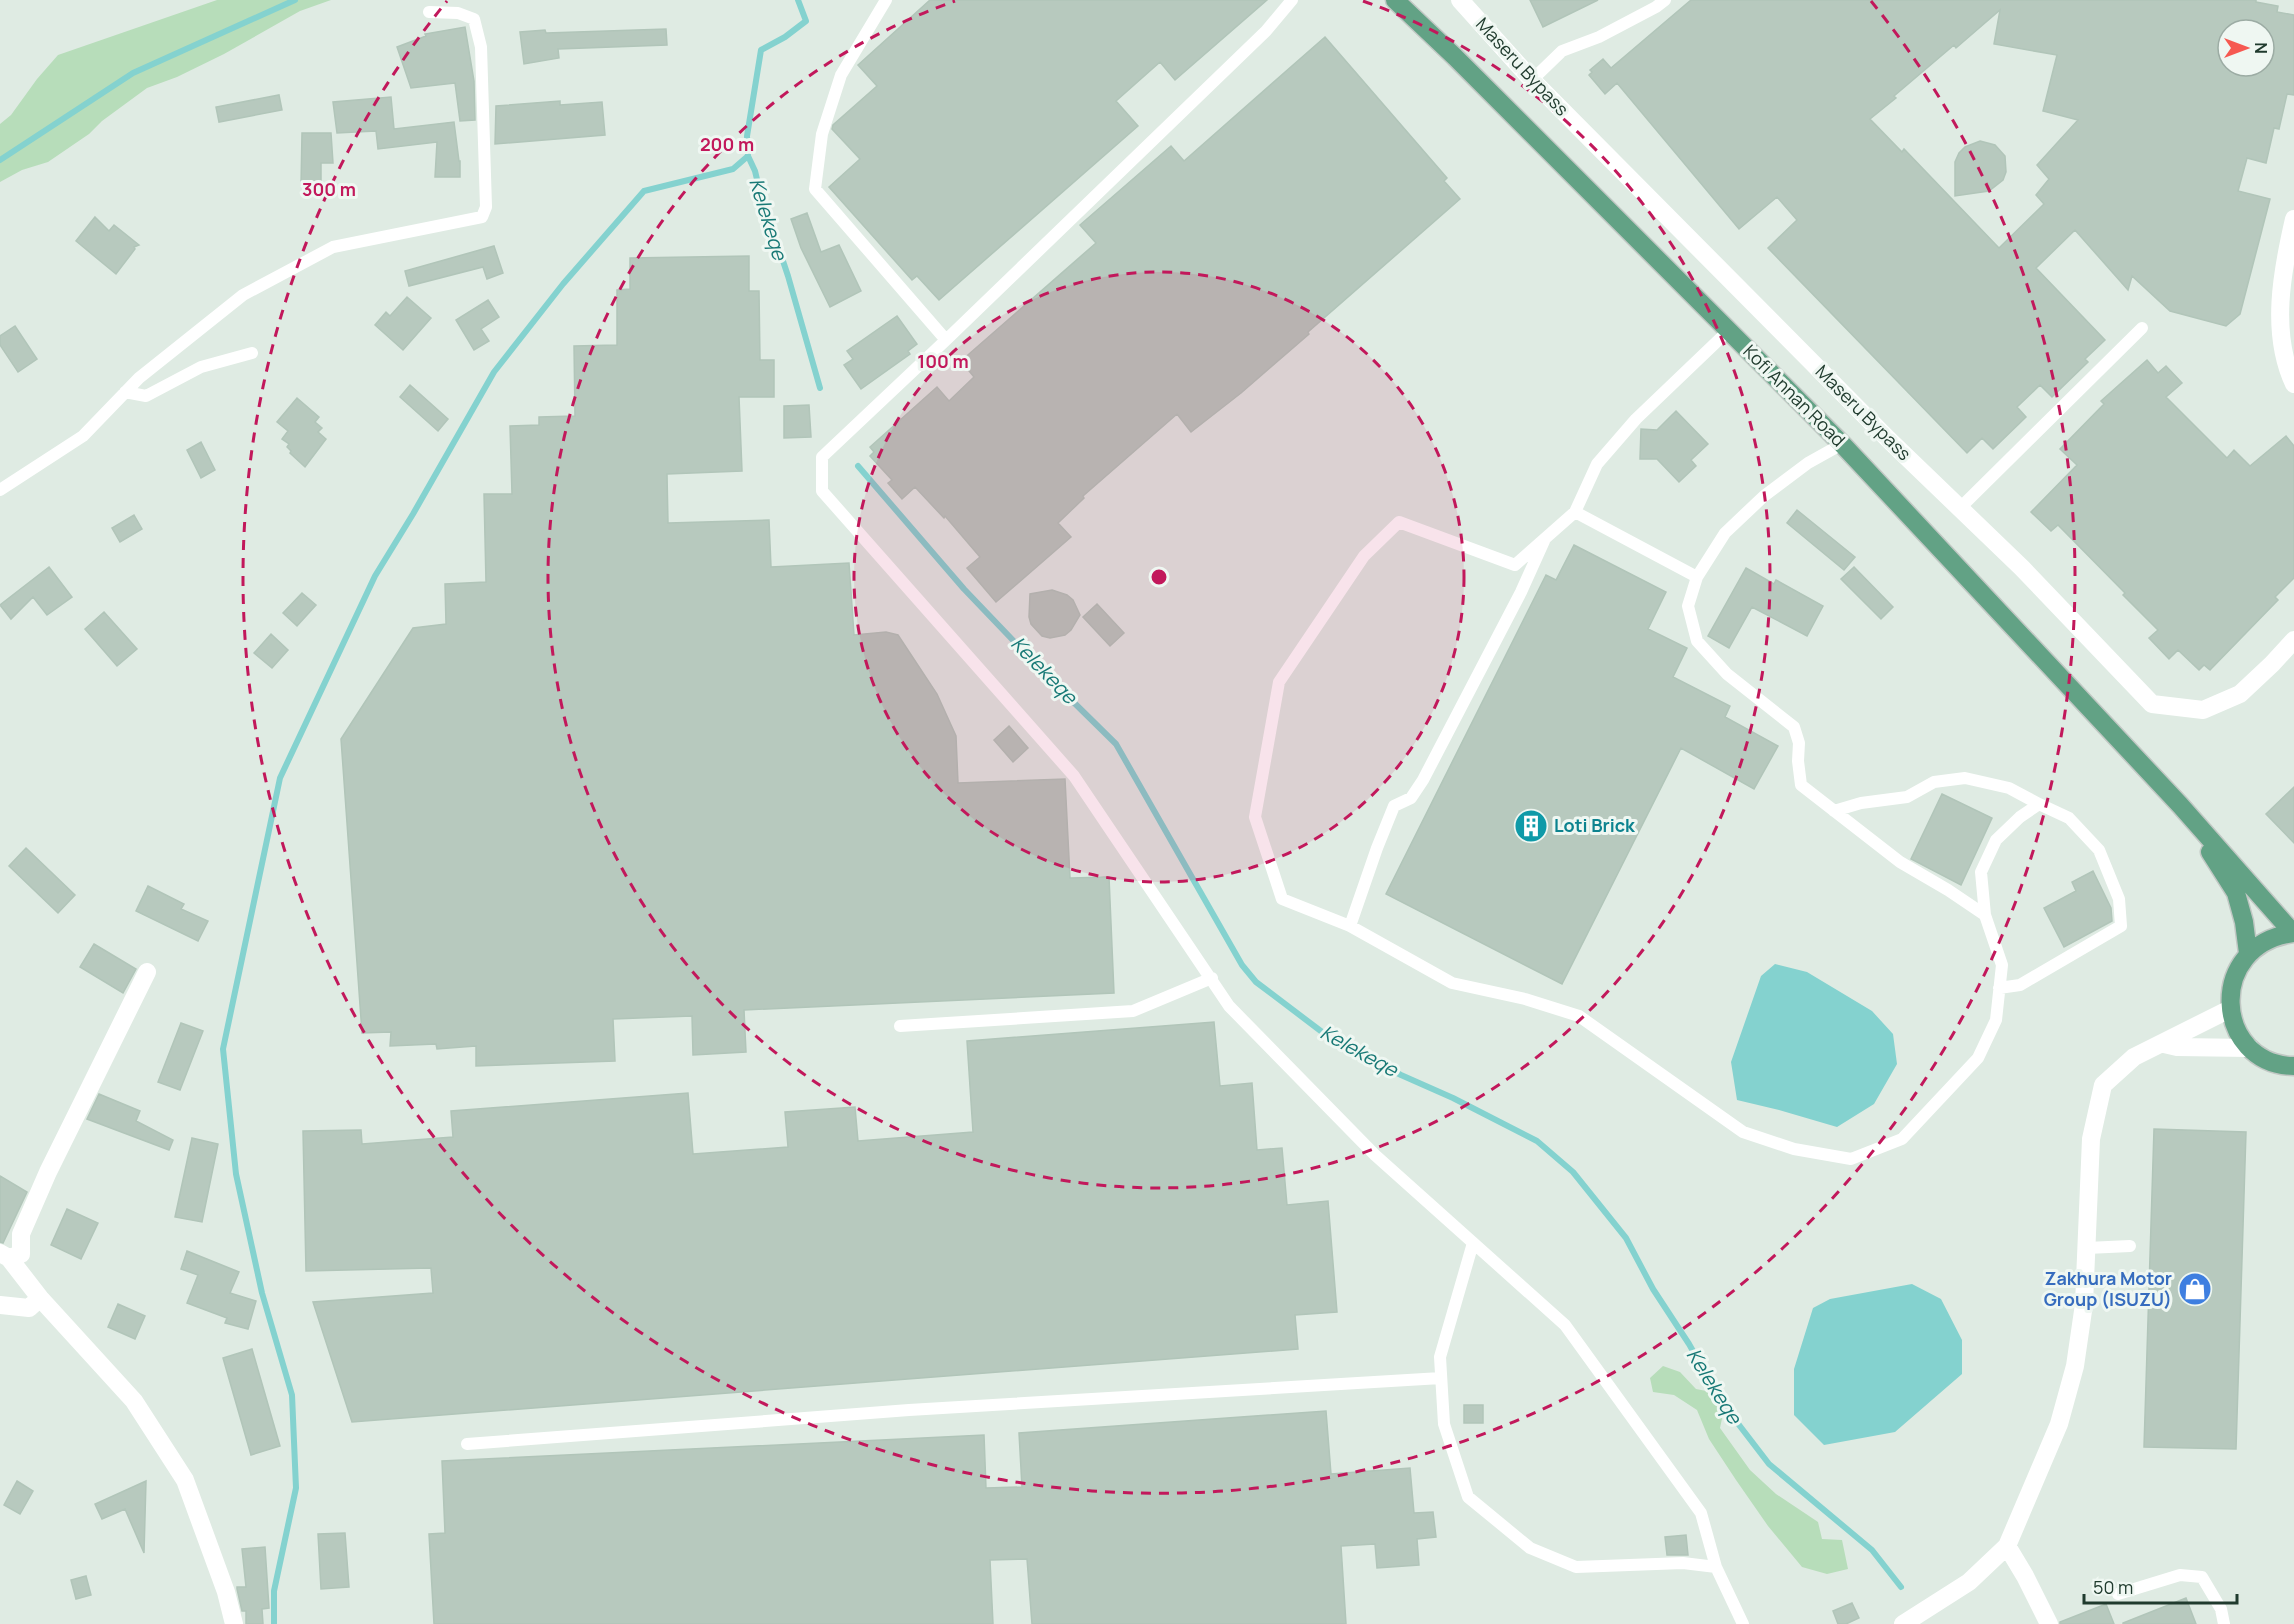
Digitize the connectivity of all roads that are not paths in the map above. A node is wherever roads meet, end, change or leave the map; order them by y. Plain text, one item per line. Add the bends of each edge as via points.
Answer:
1 (886, 0) edge
2 (1292, 0) edge
3 (1395, 0) edge
4 (1460, 0) edge
5 (1665, 0) edge
6 (429, 12) dead end
7 (1532, 80) junction
8 (2294, 219) edge
9 (2142, 328) dead end
10 (1728, 332) junction
11 (946, 340) junction
12 (252, 353) dead end
13 (2294, 384) edge
14 (125, 392) junction
15 (1842, 444) junction
16 (0, 490) edge
17 (1960, 508) junction
18 (1575, 512) junction
19 (1545, 538) junction
20 (1696, 577) junction
21 (2294, 640) edge
22 (2039, 804) junction
23 (2180, 805) junction
24 (1834, 811) junction
25 (1985, 915) junction
26 (1350, 926) junction
27 (2294, 933) edge
28 (2248, 953) junction
29 (147, 972) dead end
30 (1212, 978) junction
31 (2000, 988) junction
32 (2230, 1009) junction
33 (900, 1026) dead end
34 (2164, 1044) junction
35 (2250, 1048) junction
36 (2291, 1070) edge
37 (1473, 1243) junction
38 (2130, 1246) dead end
39 (2087, 1248) junction
40 (4, 1256) edge
41 (40, 1298) junction
42 (0, 1305) edge
43 (1441, 1378) junction
44 (467, 1444) dead end
45 (2007, 1546) junction
46 (1716, 1567) junction
47 (2118, 1594) dead end
48 (234, 1624) edge
49 (1743, 1624) edge
50 (1903, 1624) edge
51 (2049, 1624) edge
52 (2224, 1624) edge

1 - 11 lane via 841,75 822,134 815,189
2 - 11 lane via 1266,31
3 - 10 main road, Kofi Annan Road
4 - 7 street, Maseru Bypass
5 - 7 lane via 1599,37 1562,51
6 - 14 lane via 458,13 474,19 481,47 486,207 482,217 333,247 243,295
7 - 17 street, Maseru Bypass
8 - 13 street via 2283,271 2281,323 2287,369
9 - 17 lane
10 - 15 main road, Kofi Annan Road
10 - 18 lane via 1636,419 1597,464
11 - 30 lane via 822,457 822,491 1074,776
12 - 14 lane via 201,367 146,396
14 - 16 lane via 83,436
15 - 20 lane via 1764,496 1725,532
15 - 23 main road, Kofi Annan Road
17 - 21 street, Maseru Bypass via 2152,704 2203,710 2240,694
18 - 19 lane
18 - 20 lane
19 - 26 lane via 1423,780 1412,798 1394,806
19 - 26 lane via 1515,565 1399,522 1364,556 1279,682 1255,817 1282,898
20 - 24 lane via 1688,606 1696,641 1727,674 1794,726 1799,742 1801,785
22 - 24 lane via 2009,788 1965,778 1934,782 1907,796
22 - 25 lane via 1996,840 1981,872
22 - 31 lane via 2068,818 2099,850 2119,898 2121,926 2020,985
23 - 27 main road, Kofi Annan Road
23 - 28 main road, Kofi Annan Road via 2236,893
24 - 25 lane via 1900,862
25 - 31 lane via 2002,965
26 - 31 lane via 1452,983 1579,1016 1743,1132 1794,1149 1851,1159 1902,1139 1978,1058 1996,1020
27 - 28 main road via 2277,936
28 - 32 main road via 2230,989
29 - 40 street via 48,1172 21,1234 21,1254
30 - 33 lane via 1132,1011
30 - 37 lane via 1229,1006 1375,1155
32 - 34 street
32 - 35 main road via 2237,1030
34 - 35 street
34 - 39 street via 2134,1057 2103,1084 2091,1139
35 - 36 main road
37 - 43 lane via 1440,1357
37 - 46 lane via 1565,1325 1701,1513
38 - 39 lane
39 - 45 street via 2084,1304 2073,1376 2059,1424
40 - 41 street
41 - 42 street via 29,1308
41 - 48 street via 134,1401 185,1480
43 - 44 lane via 909,1410
43 - 46 lane via 1444,1424 1468,1497 1530,1548 1576,1567 1683,1563
45 - 50 street via 1969,1582
45 - 51 street
46 - 49 lane
47 - 52 lane via 2180,1575 2202,1577 2221,1609

